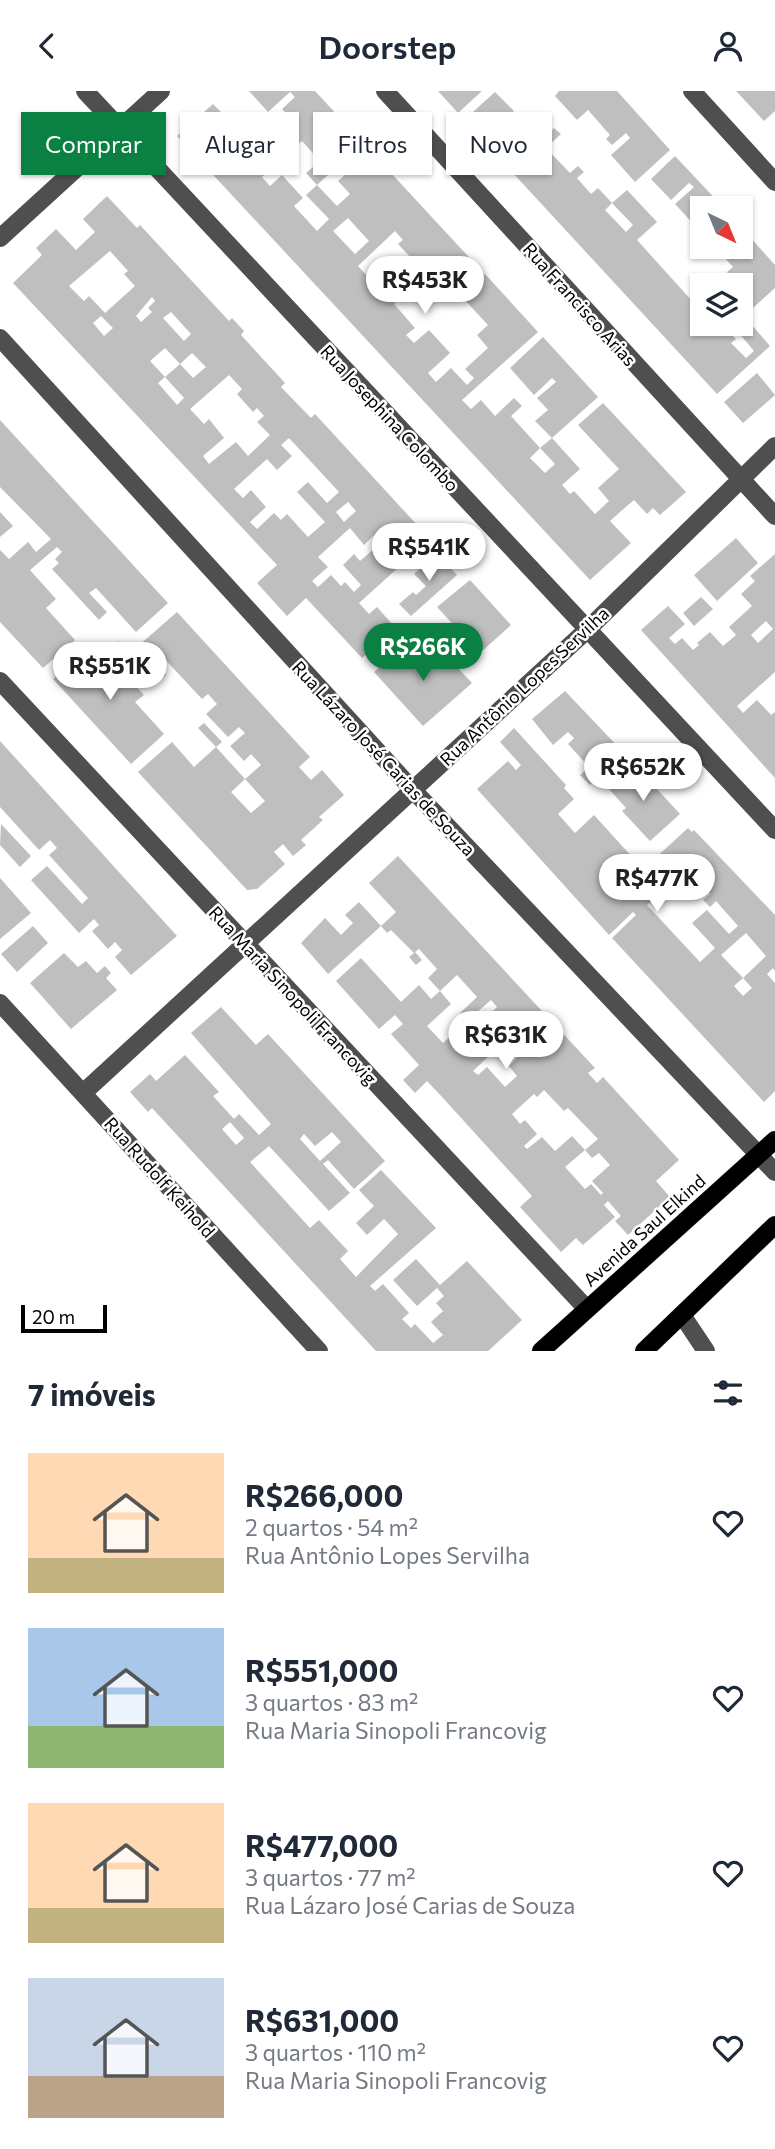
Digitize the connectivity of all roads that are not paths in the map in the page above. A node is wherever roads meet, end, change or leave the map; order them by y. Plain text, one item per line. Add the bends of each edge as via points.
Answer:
1 (85, 91) edge
2 (161, 91) edge
3 (385, 91) edge
4 (692, 91) edge
5 (104, 112) edge
6 (138, 112) edge
7 (69, 175) edge
8 (163, 175) edge
9 (775, 182) edge
10 (0, 237) edge
11 (0, 338) edge
12 (775, 446) edge
13 (740, 478) junction
14 (775, 516) edge
15 (588, 629) junction
16 (0, 681) edge
17 (412, 789) junction
18 (775, 830) edge
19 (244, 942) junction
20 (0, 1003) edge
21 (83, 1093) junction
22 (775, 1140) edge
23 (758, 1156) junction
24 (775, 1173) edge
25 (775, 1225) edge
26 (587, 1309) junction
27 (682, 1315) junction
28 (319, 1351) edge
29 (541, 1351) edge
30 (644, 1351) edge
31 (706, 1351) edge

1 - 5 street, Rua Josephina Colombo
2 - 6 street
3 - 13 street, Rua Francisco Arias
4 - 9 street
7 - 10 street
8 - 15 street, Rua Josephina Colombo
11 - 17 street, Rua Lázaro José Carias de Souza
12 - 13 street, Rua Antônio Lopes Servilha
13 - 14 street, Rua Francisco Arias
13 - 15 street, Rua Antônio Lopes Servilha
15 - 17 street, Rua Antônio Lopes Servilha
15 - 18 street, Rua Josephina Colombo
16 - 19 street, Rua Maria Sinopoli Francovig
17 - 19 street, Rua Antônio Lopes Servilha
17 - 23 street, Rua Lázaro José Carias de Souza
19 - 21 street, Rua Antônio Lopes Servilha
19 - 26 street, Rua Maria Sinopoli Francovig
20 - 21 street, Rua Rudolf Keihold
21 - 28 street, Rua Rudolf Keihold
22 - 23 main road, Avenida Saul Elkind
23 - 24 street, Rua Lázaro José Carias de Souza
23 - 26 main road, Avenida Saul Elkind
25 - 27 main road
26 - 29 main road, Avenida Saul Elkind
27 - 30 main road
27 - 31 street

